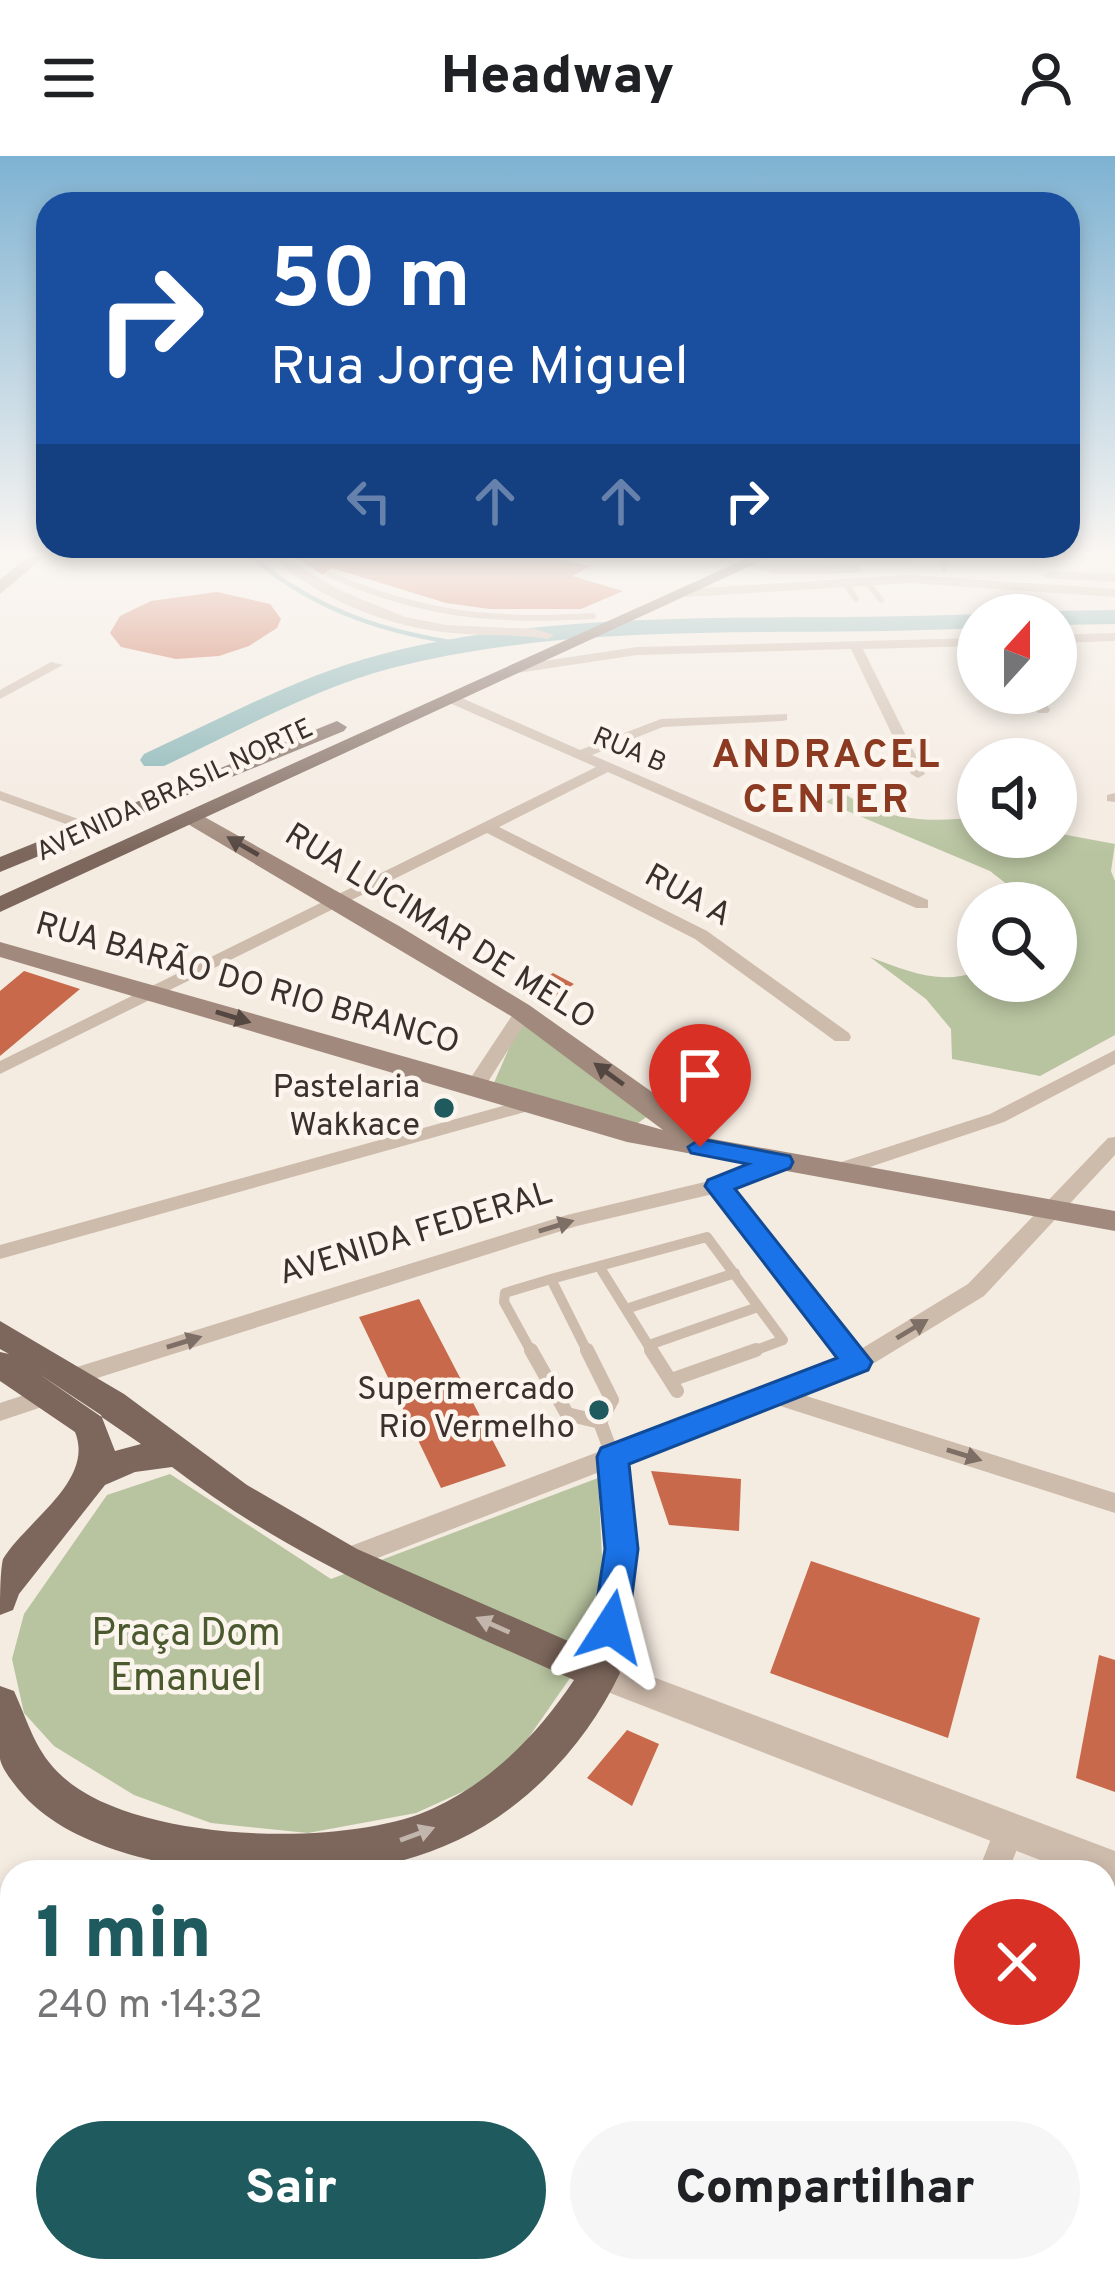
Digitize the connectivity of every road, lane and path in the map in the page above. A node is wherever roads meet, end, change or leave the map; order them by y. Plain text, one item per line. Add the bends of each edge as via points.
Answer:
1 (522, 655) edge
2 (525, 655) edge
3 (614, 655) edge
4 (860, 655) edge
5 (598, 656) joint
6 (517, 659) junction
7 (56, 665) dead end
8 (0, 695) edge
9 (450, 698) junction
10 (782, 717) dead end
11 (579, 755) junction
12 (278, 765) junction
13 (608, 767) junction
14 (918, 774) dead end
15 (0, 795) edge
16 (194, 818) junction
17 (145, 819) junction
18 (90, 828) junction
19 (490, 828) junction
20 (0, 870) edge
21 (0, 885) edge
22 (337, 901) junction
23 (0, 904) edge
24 (922, 904) dead end
25 (0, 949) edge
26 (149, 992) junction
27 (523, 1012) junction
28 (842, 1037) dead end
29 (1115, 1056) edge
30 (0, 1068) edge
31 (476, 1085) junction
32 (532, 1104) junction
33 (1115, 1143) edge
34 (700, 1147) junction
35 (780, 1162) junction
36 (833, 1172) junction
37 (718, 1186) junction
38 (1049, 1211) junction
39 (1115, 1222) edge
40 (0, 1252) edge
41 (599, 1266) junction
42 (735, 1274) junction
43 (551, 1279) junction
44 (758, 1307) junction
45 (626, 1309) junction
46 (0, 1333) edge
47 (649, 1346) junction
48 (857, 1362) junction
49 (6, 1374) edge
50 (62, 1386) junction
51 (772, 1394) junction
52 (0, 1412) edge
53 (600, 1422) junction
54 (175, 1453) junction
55 (613, 1457) junction
56 (93, 1475) junction
57 (1115, 1502) edge
58 (344, 1560) junction
59 (0, 1592) edge
60 (600, 1673) junction
61 (0, 1704) edge
62 (1, 1714) edge
63 (1009, 1831) junction
64 (204, 1858) edge
65 (248, 1860) edge
66 (303, 1860) edge
67 (998, 1860) edge
68 (1088, 1860) edge

1 - 6 main road, AVENIDA BRASIL NORTE
2 - 6 main road, AVENIDA BRASIL NORTE
3 - 5 street
4 - 14 street
5 - 6 street
6 - 9 main road, AVENIDA BRASIL NORTE
6 - 12 main road, AVENIDA BRASIL NORTE
7 - 8 street
9 - 11 street, RUA B
9 - 12 main road, AVENIDA BRASIL NORTE
10 - 11 street via 661,723
11 - 13 street, RUA B
12 - 16 main road, AVENIDA BRASIL NORTE
12 - 17 main road
12 - 18 main road, AVENIDA BRASIL NORTE
13 - 19 street
13 - 24 street, RUA B
15 - 18 street
22 -> 16 main road, RUA LUCIMAR DE MELO
16 - 23 main road, AVENIDA BRASIL NORTE
17 - 20 main road
17 - 21 main road
18 - 20 main road, AVENIDA BRASIL NORTE
19 - 22 street
19 - 28 street, RUA A via 701,935
22 - 26 street
22 - 27 main road, RUA LUCIMAR DE MELO
25 - 26 main road, RUA BARÃO DO RIO BRANCO
26 - 30 street
26 -> 31 main road, RUA BARÃO DO RIO BRANCO
27 - 31 street
34 -> 27 main road, RUA LUCIMAR DE MELO
29 - 36 street via 998,1118
31 - 32 main road, RUA BARÃO DO RIO BRANCO
32 - 34 main road, RUA BARÃO DO RIO BRANCO
32 - 40 street
33 - 38 street
34 - 35 main road, RUA BARÃO DO RIO BRANCO
35 - 36 main road, RUA BARÃO DO RIO BRANCO
35 - 37 street, AVENIDA FEDERAL
36 - 38 main road, RUA BARÃO DO RIO BRANCO
37 - 48 street
50 -> 37 street, AVENIDA FEDERAL via 574,1220
38 - 39 main road, RUA BARÃO DO RIO BRANCO
48 -> 38 street via 976,1290
41 - 42 lane via 707,1237
41 - 43 lane
41 - 45 lane
42 - 44 lane
42 - 45 lane
43 - 53 lane via 612,1400
43 - 53 lane via 505,1293 504,1302 567,1414
44 - 47 lane
44 - 47 lane via 782,1342 674,1386
45 - 47 lane
46 - 50 main road
48 - 51 street
49 - 50 main road
50 - 52 street, AVENIDA FEDERAL
50 - 54 main road
50 - 56 main road via 95,1434
51 - 55 street
51 -> 57 street
53 - 55 lane
54 - 56 main road
54 - 58 main road
55 - 58 street
55 - 60 street via 618,1599
56 - 59 main road
60 -> 58 main road
60 - 63 street
66 -> 60 main road via 413,1838 464,1814 518,1779
61 - 62 main road
62 - 64 main road via 25,1768 75,1811
63 - 67 street
63 - 68 street
64 - 65 main road

